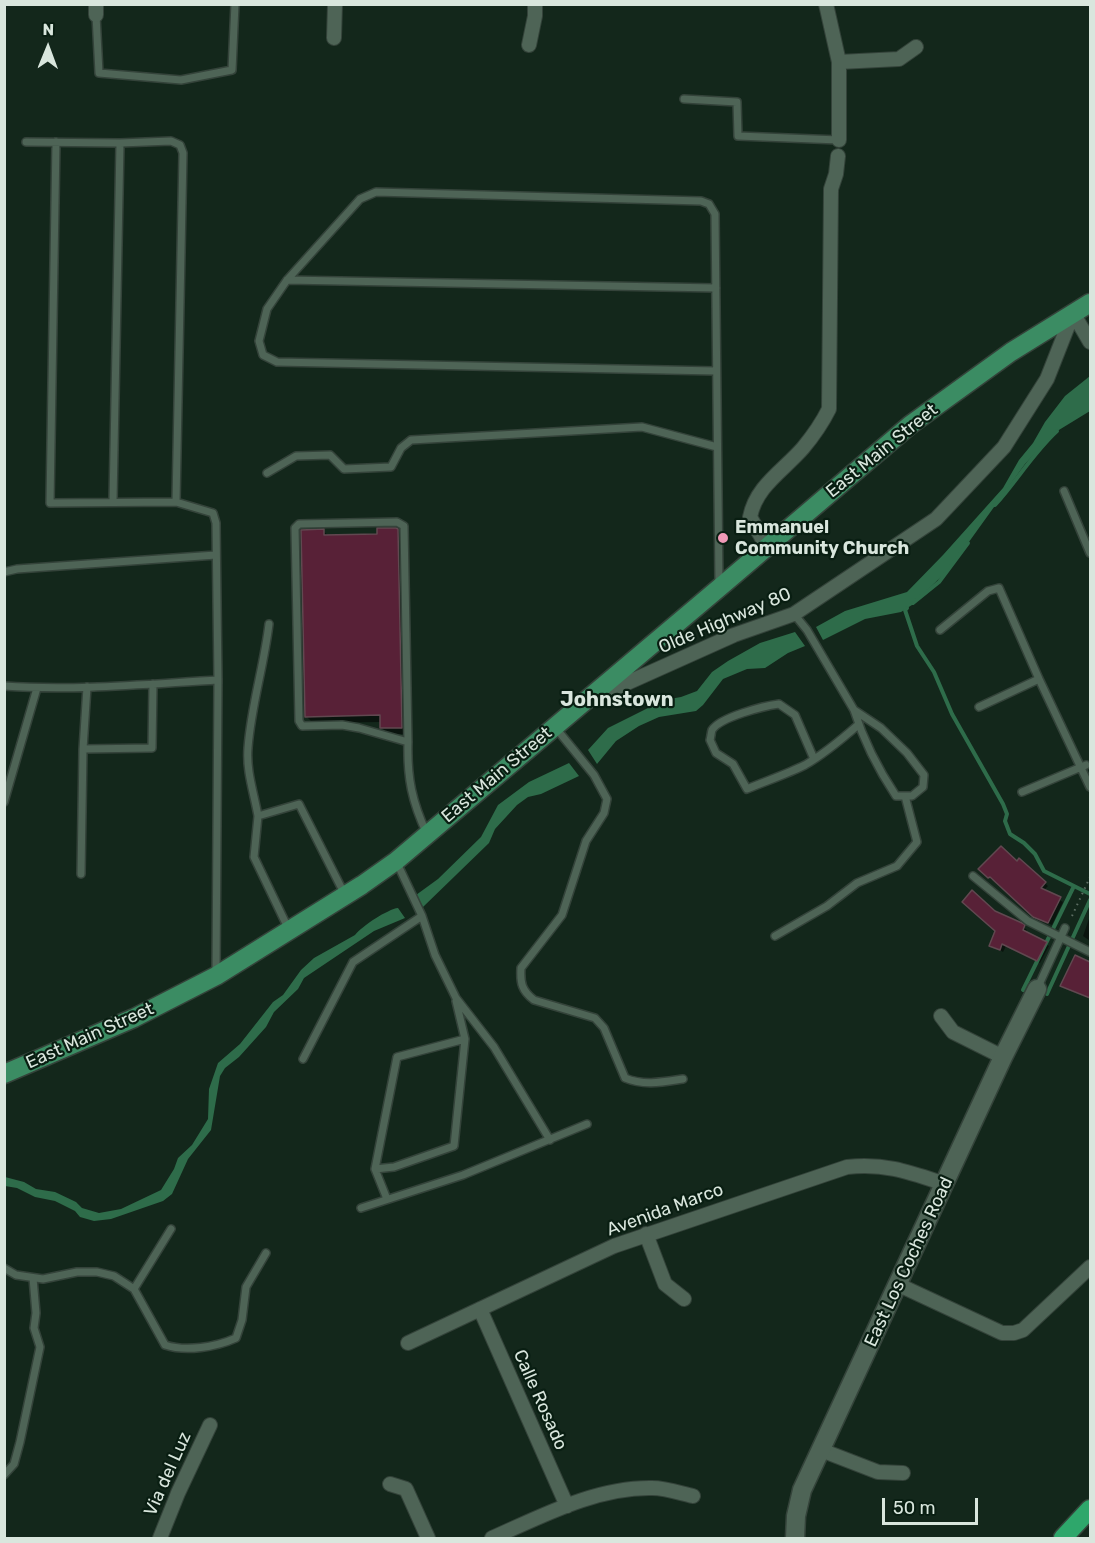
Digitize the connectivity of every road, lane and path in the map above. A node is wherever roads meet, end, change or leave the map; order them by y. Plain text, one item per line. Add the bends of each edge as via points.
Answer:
1 (235, 4) edge
2 (335, 4) edge
3 (535, 4) edge
4 (826, 4) edge
5 (96, 10) edge
6 (334, 38) dead end
7 (529, 45) dead end
8 (916, 47) dead end
9 (839, 62) junction
10 (684, 99) dead end
11 (839, 140) joint
12 (26, 142) dead end
13 (56, 142) junction
14 (120, 143) junction
15 (838, 156) dead end
16 (287, 280) junction
17 (716, 288) junction
18 (1090, 303) edge
19 (1073, 313) junction
20 (1090, 342) edge
21 (716, 371) junction
22 (717, 447) junction
23 (267, 473) dead end
24 (1064, 491) dead end
25 (113, 501) junction
26 (176, 502) junction
27 (767, 548) junction
28 (1090, 553) edge
29 (216, 555) junction
30 (4, 572) edge
31 (719, 588) junction
32 (794, 614) junction
33 (269, 624) dead end
34 (940, 630) dead end
35 (1039, 679) junction
36 (218, 680) junction
37 (153, 684) junction
38 (4, 686) edge
39 (87, 687) junction
40 (37, 688) junction
41 (582, 703) junction
42 (979, 707) dead end
43 (854, 710) junction
44 (858, 725) junction
45 (555, 727) junction
46 (408, 742) junction
47 (83, 749) junction
48 (814, 759) junction
49 (1083, 766) junction
50 (1090, 787) edge
51 (1022, 792) dead end
52 (905, 796) junction
53 (4, 802) edge
54 (258, 816) junction
55 (427, 834) junction
56 (396, 861) junction
57 (81, 874) dead end
58 (974, 876) dead end
59 (1090, 877) edge
60 (346, 895) junction
61 (422, 916) junction
62 (1072, 916) dead end
63 (1065, 928) dead end
64 (290, 930) junction
65 (775, 936) dead end
66 (1060, 938) junction
67 (1090, 952) edge
68 (216, 976) junction
69 (1037, 989) joint
70 (456, 998) junction
71 (941, 1017) dead end
72 (465, 1039) junction
73 (1003, 1057) junction
74 (303, 1059) dead end
75 (4, 1074) edge
76 (683, 1079) dead end
77 (587, 1124) dead end
78 (550, 1140) junction
79 (375, 1169) junction
80 (945, 1184) junction
81 (387, 1199) junction
82 (361, 1208) dead end
83 (171, 1229) dead end
84 (646, 1234) junction
85 (267, 1253) dead end
86 (1090, 1267) edge
87 (4, 1268) edge
88 (33, 1278) junction
89 (899, 1285) junction
90 (134, 1289) junction
91 (684, 1299) dead end
92 (480, 1309) junction
93 (408, 1342) dead end
94 (210, 1425) dead end
95 (821, 1450) junction
96 (903, 1473) dead end
97 (4, 1476) edge
98 (390, 1484) dead end
99 (693, 1496) dead end
100 (567, 1506) junction
101 (1090, 1509) edge
102 (160, 1539) edge
103 (428, 1539) edge
104 (492, 1539) edge
105 (795, 1539) edge
106 (1063, 1539) edge

1 - 5 lane via 232,70 181,80 99,73
2 - 6 street
3 - 7 street
4 - 9 street
8 - 9 street via 899,59
9 - 11 street
10 - 11 lane via 736,102 738,136
12 - 13 lane
13 - 14 lane
13 - 25 lane via 50,503
14 - 25 lane
14 - 26 lane via 171,141 180,145 183,153
15 - 27 street via 831,189 829,409 802,449 753,502 750,517
16 - 17 lane
16 - 17 lane via 360,199 376,192 701,201 709,204 715,214
16 - 21 lane via 267,309 259,341 263,355 277,362
17 - 21 lane
18 - 19 main road, East Main Street
19 - 20 street
19 - 27 main road, East Main Street via 1011,351 910,425
19 - 32 street, Olde Highway 80 via 1047,379 1004,447 936,519
21 - 22 lane
22 - 23 lane via 642,427 584,430 411,440 401,448 391,467 344,469 330,455 296,456
22 - 31 lane
24 - 28 lane
25 - 26 lane
26 - 29 lane via 213,513
27 - 31 main road, East Main Street
29 - 30 lane
29 - 36 lane
31 - 41 main road, East Main Street
32 - 41 street, Olde Highway 80 via 734,635
32 - 43 lane
33 - 54 lane via 248,749 249,777
34 - 35 lane via 988,591 999,588
35 - 42 lane
35 - 49 lane
36 - 37 lane
36 - 68 lane
37 - 39 lane
37 - 47 lane via 152,748
38 - 40 lane
39 - 40 lane
39 - 47 lane
40 - 53 lane
41 - 45 main road, East Main Street
43 - 44 lane
43 - 52 lane via 908,753 924,775 923,787 912,796
44 - 48 lane
44 - 52 lane via 883,777 896,796
45 - 55 main road, East Main Street
45 - 76 lane via 594,775 607,799 604,813 583,848 562,915 521,968 522,987 534,1000 595,1018 604,1028 625,1078 656,1083
46 - 46 lane via 359,728 302,726 298,721 295,528 299,524 397,522 404,526
46 - 55 lane via 410,785
47 - 57 lane
48 - 48 lane via 747,789 733,764 716,753 710,740 713,729 725,720 779,704 795,715
49 - 50 lane
49 - 51 lane
52 - 65 lane via 916,842 897,866 857,883 827,906
54 - 60 lane via 299,804
54 - 64 lane via 254,857
55 - 56 main road, East Main Street
56 - 60 main road, East Main Street
56 - 61 lane
58 - 66 lane via 1028,921
59 - 62 path
60 - 64 main road, East Main Street
61 - 70 lane
61 - 74 lane via 353,962
63 - 66 lane
64 - 68 main road, East Main Street
66 - 67 lane
66 - 69 lane
68 - 75 main road, East Main Street via 134,1018
69 - 73 street, East Los Coches Road
70 - 72 lane
70 - 78 lane via 494,1047
71 - 73 street via 953,1032
72 - 79 lane via 397,1057
72 - 79 lane via 454,1146 394,1167
73 - 80 street, East Los Coches Road
77 - 78 lane
78 - 81 lane
79 - 81 lane
80 - 84 street, Avenida Marco via 896,1168 847,1167
80 - 89 street, East Los Coches Road
81 - 82 lane
83 - 90 lane
84 - 91 street via 665,1284
84 - 92 street, Avenida Marco
85 - 90 lane via 246,1287 236,1338 222,1344 174,1348 165,1345
86 - 89 street via 1023,1330 1014,1333 1002,1333
87 - 88 lane
88 - 90 lane via 98,1272 114,1276
88 - 97 lane via 34,1328 40,1347 14,1464
89 - 95 street, East Los Coches Road
92 - 93 street, Avenida Marco
92 - 100 street, Calle Rosado
94 - 102 street, Via del Luz
95 - 96 street via 878,1472
95 - 105 street, East Los Coches Road via 798,1503
98 - 103 street via 406,1489
99 - 100 street via 654,1488 626,1489
100 - 104 street
101 - 106 highway

